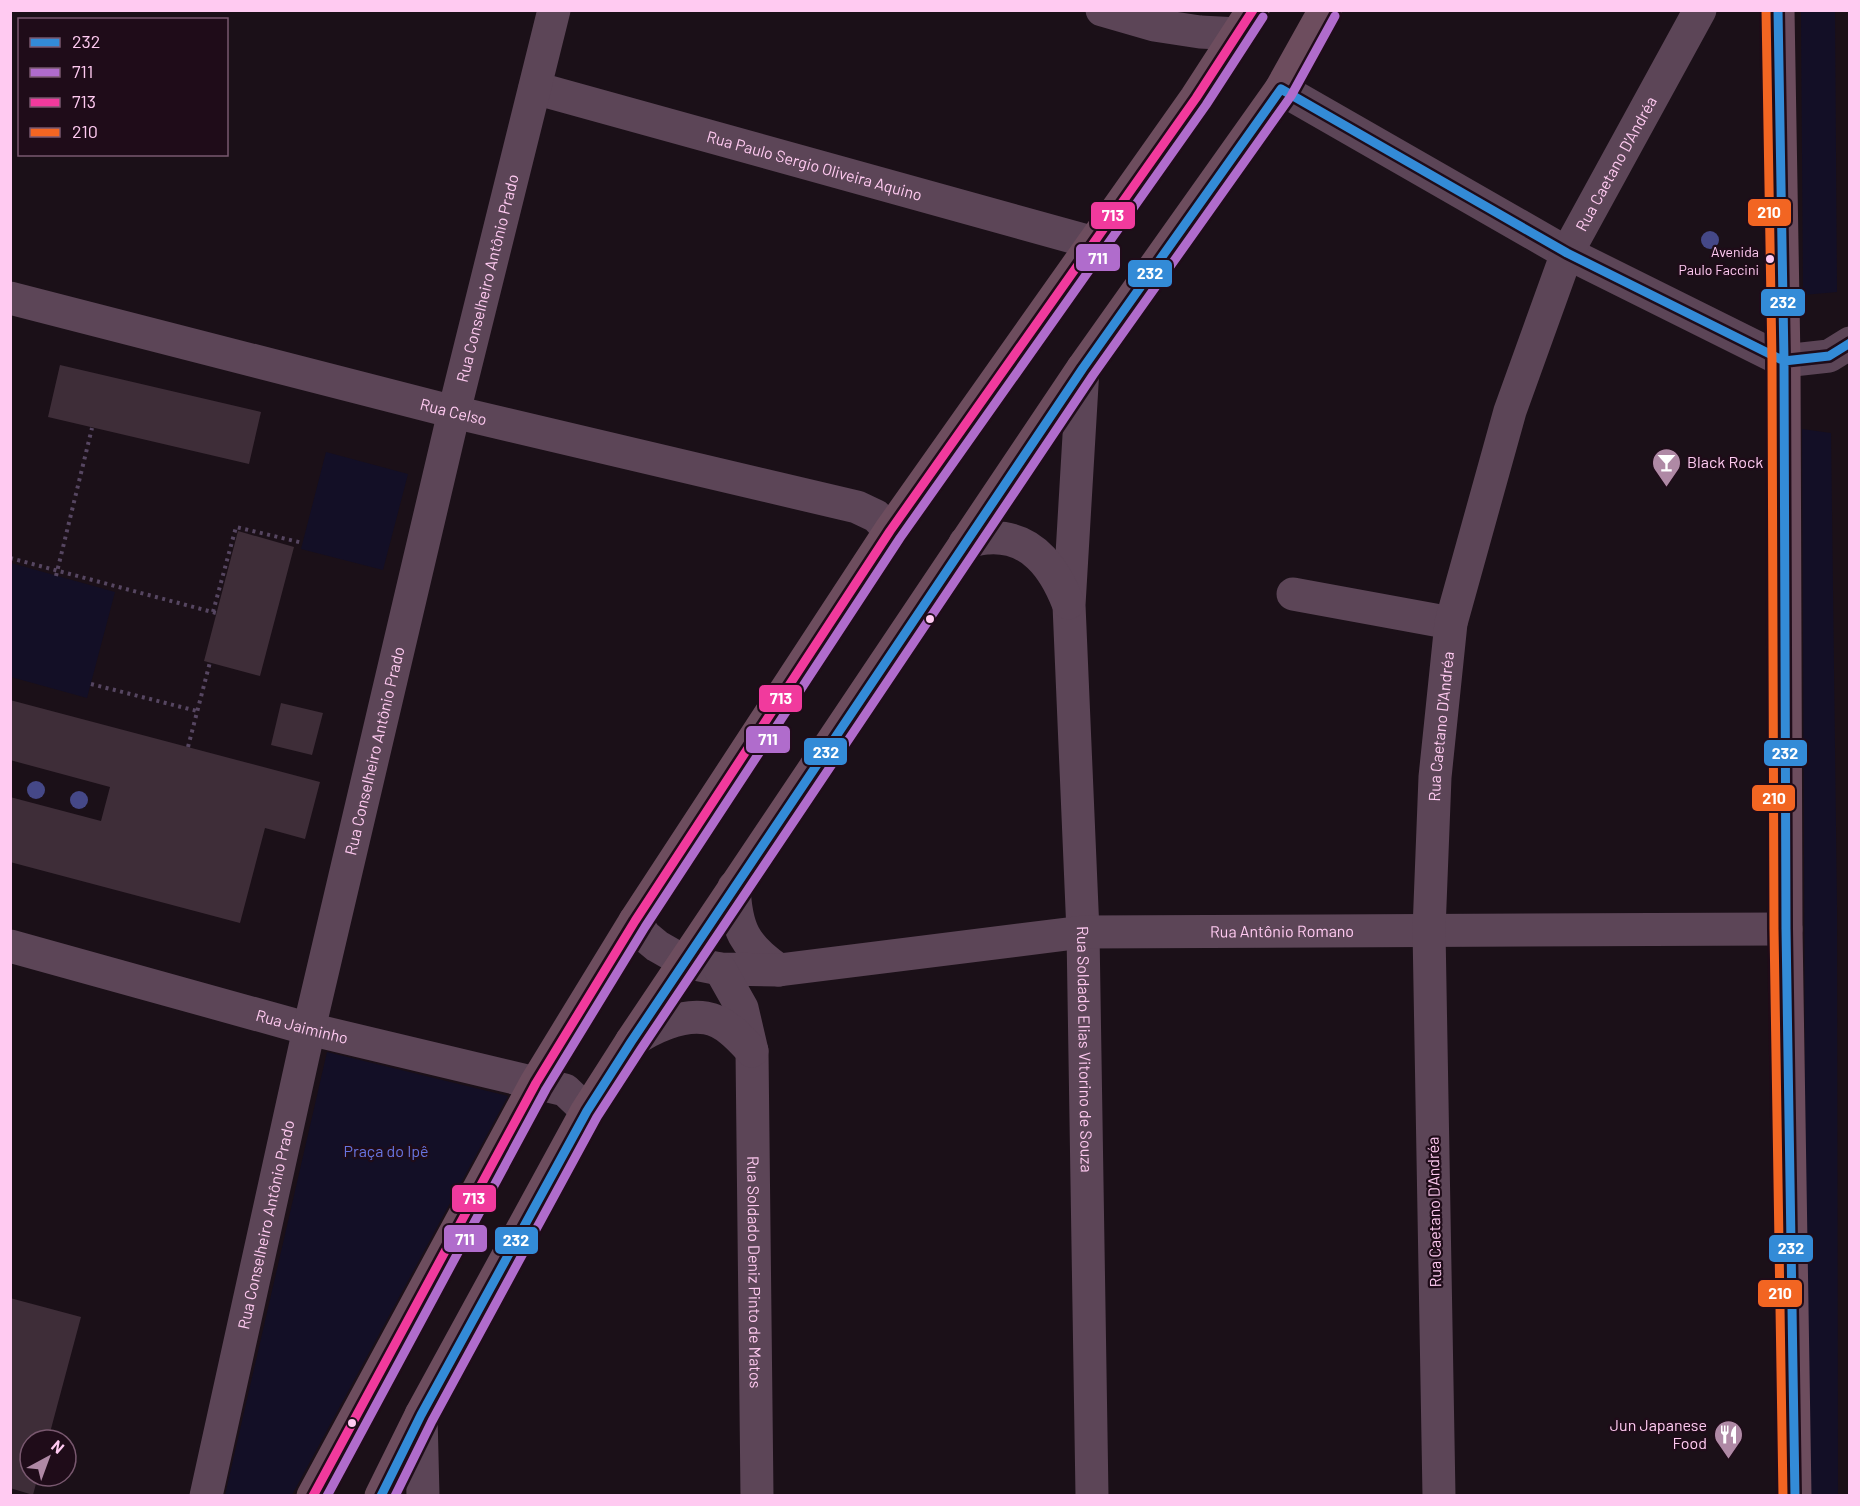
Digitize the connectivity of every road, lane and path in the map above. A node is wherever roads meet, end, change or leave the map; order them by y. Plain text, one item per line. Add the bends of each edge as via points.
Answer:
1 (554, 10) edge
2 (1102, 10) edge
3 (1325, 10) edge
4 (1700, 10) edge
5 (1778, 10) edge
6 (1246, 22) edge
7 (535, 88) junction
8 (1281, 89) junction
9 (1094, 243) junction
10 (1567, 254) junction
11 (10, 298) edge
12 (1850, 343) edge
13 (1784, 361) junction
14 (1083, 368) junction
15 (454, 411) junction
16 (92, 428) dead end
17 (890, 531) junction
18 (303, 543) dead end
19 (965, 543) junction
20 (10, 558) edge
21 (57, 570) junction
22 (56, 576) dead end
23 (1293, 594) dead end
24 (1069, 605) junction
25 (1451, 623) junction
26 (210, 662) dead end
27 (91, 684) dead end
28 (197, 711) junction
29 (188, 747) dead end
30 (734, 887) junction
31 (635, 921) junction
32 (1786, 929) junction
33 (1429, 930) junction
34 (1083, 932) junction
35 (10, 946) edge
36 (685, 962) junction
37 (720, 969) junction
38 (779, 970) junction
39 (309, 1029) junction
40 (631, 1042) junction
41 (752, 1051) junction
42 (536, 1083) junction
43 (587, 1111) junction
44 (421, 1414) junction
45 (206, 1496) edge
46 (313, 1496) edge
47 (381, 1496) edge
48 (423, 1496) edge
49 (756, 1496) edge
50 (1092, 1496) edge
51 (1439, 1496) edge
52 (1795, 1496) edge

1 - 7 street, Rua Conselheiro Antônio Prado
2 - 6 street via 1154,25 1200,32
3 - 8 main road
4 - 10 street, Rua Caetano D'Andréa
5 - 13 main road
6 - 9 main road
7 - 9 street, Rua Paulo Sergio Oliveira Aquino
7 - 15 street, Rua Conselheiro Antônio Prado
8 - 10 street
8 - 14 main road
9 - 17 main road
10 - 13 street
10 - 25 street, Rua Caetano D'Andréa via 1510,411
11 - 15 street, Rua Celso
12 - 13 street via 1829,356
13 - 32 main road
14 - 19 main road
14 - 24 street, Rua Soldado Elias Vitorino de Souza
15 - 17 street, Rua Celso via 857,507 876,516
15 - 39 street, Rua Conselheiro Antônio Prado
16 - 21 path
17 - 31 main road
18 - 21 path via 236,527 214,613
19 - 24 street, Rua Soldado Elias Vitorino de Souza via 1004,539 1027,547 1059,579
19 - 30 main road
20 - 21 path
21 - 22 path
23 - 25 street
24 - 34 street, Rua Soldado Elias Vitorino de Souza
25 - 33 street, Rua Caetano D'Andréa via 1435,777
26 - 28 path
27 - 28 path
28 - 29 path
30 - 36 main road
30 - 38 street via 743,936 759,956
31 - 36 street, Rua Antônio Romano via 657,946
31 - 42 main road
32 - 33 street, Rua Antônio Romano
32 - 52 main road
33 - 34 street, Rua Antônio Romano
33 - 51 street, Rua Caetano D'Andréa
34 - 38 street, Rua Antônio Romano
34 - 50 street, Rua Soldado Elias Vitorino de Souza
35 - 39 street, Rua Jaiminho
36 - 37 street, Rua Antônio Romano
36 - 40 main road
37 - 38 street, Rua Antônio Romano
37 - 41 street, Rua Soldado Deniz Pinto de Matos via 742,1008
39 - 42 street, Rua Jaiminho
39 - 45 street, Rua Conselheiro Antônio Prado
40 - 41 street via 649,1029 707,1018 736,1034
40 - 43 main road
41 - 49 street, Rua Soldado Deniz Pinto de Matos
42 - 43 street, Rua Jaiminho via 565,1090
42 - 46 main road
43 - 44 main road
44 - 47 main road
44 - 48 street

